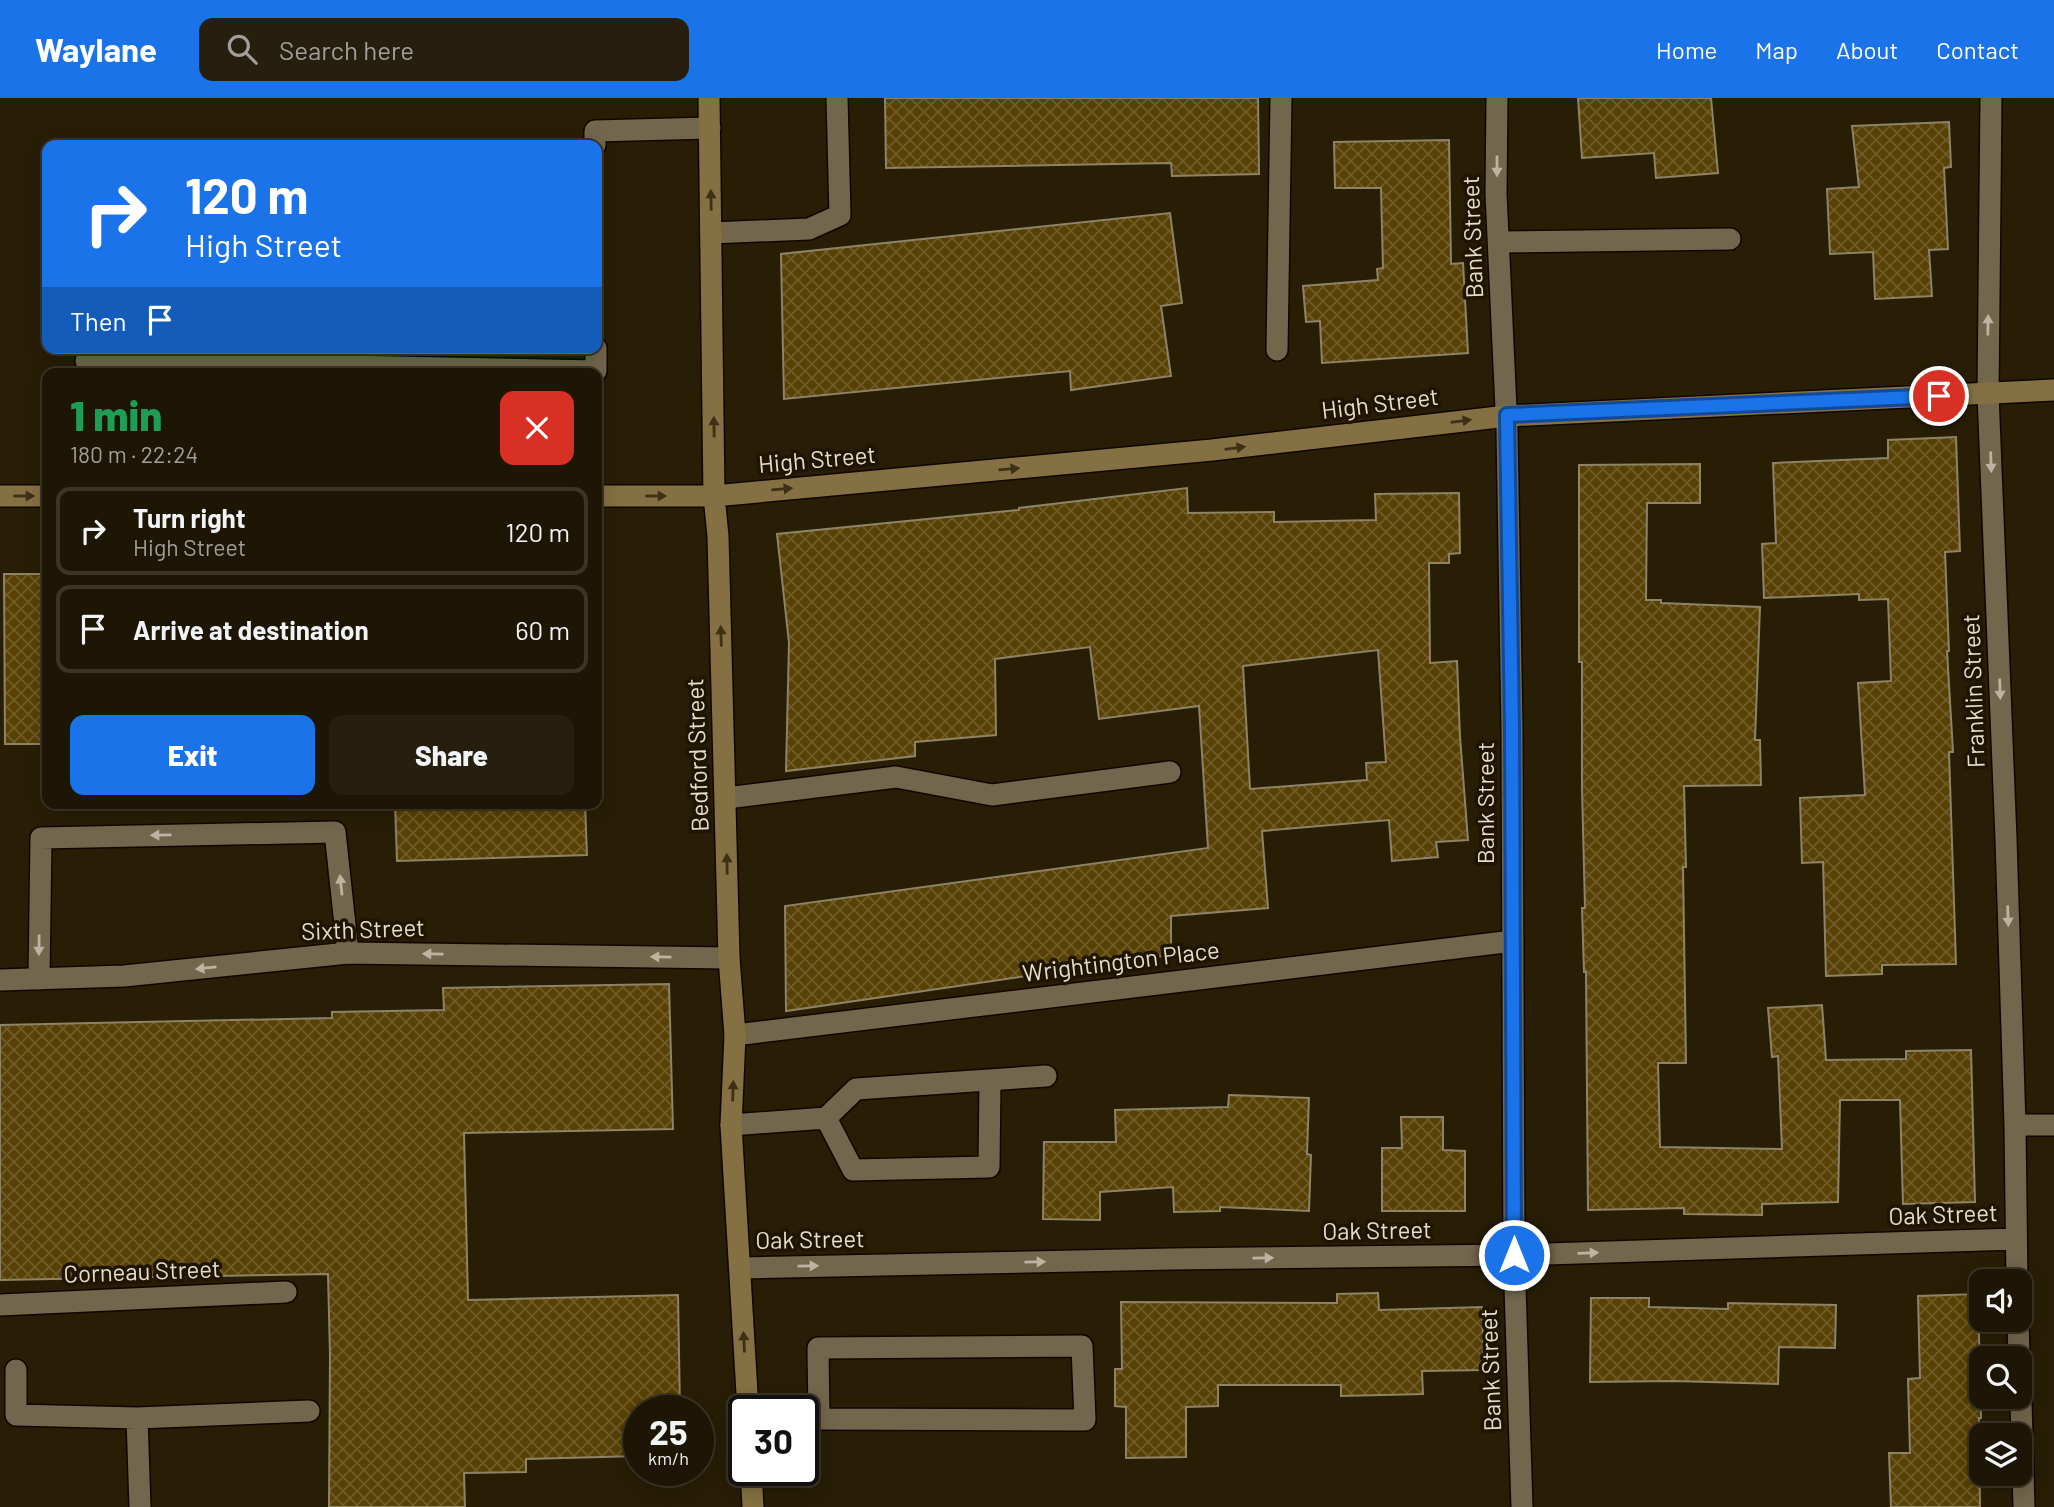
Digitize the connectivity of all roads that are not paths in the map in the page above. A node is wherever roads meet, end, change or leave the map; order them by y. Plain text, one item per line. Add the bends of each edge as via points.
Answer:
1 (709, 98) edge
2 (837, 98) edge
3 (1281, 98) edge
4 (1497, 98) edge
5 (1991, 98) edge
6 (710, 128) junction
7 (595, 140) edge
8 (711, 233) junction
9 (1730, 239) dead end
10 (1499, 242) junction
11 (1277, 350) dead end
12 (2054, 390) edge
13 (1988, 394) junction
14 (1507, 415) junction
15 (0, 496) edge
16 (42, 496) edge
17 (602, 496) edge
18 (714, 496) junction
19 (1170, 772) dead end
20 (726, 798) junction
21 (1514, 941) junction
22 (348, 953) junction
23 (729, 958) junction
24 (39, 979) junction
25 (0, 980) edge
26 (735, 1035) junction
27 (1046, 1076) dead end
28 (989, 1080) junction
29 (825, 1118) junction
30 (731, 1125) junction
31 (2015, 1125) junction
32 (2054, 1125) edge
33 (2015, 1239) junction
34 (1514, 1255) junction
35 (740, 1268) junction
36 (2016, 1269) edge
37 (286, 1293) dead end
38 (0, 1305) edge
39 (16, 1370) dead end
40 (747, 1395) edge
41 (2021, 1409) edge
42 (309, 1411) dead end
43 (137, 1418) junction
44 (811, 1419) edge
45 (752, 1486) edge
46 (140, 1507) edge
47 (753, 1507) edge
48 (1522, 1507) edge
49 (2024, 1507) edge

1 - 6 main road, Bedford Street
2 - 8 street via 840,215 810,229
3 - 11 street
4 -> 10 street, Bank Street
13 -> 5 street, Franklin Street
6 - 7 street via 595,131
8 -> 6 main road, Bedford Street
18 -> 8 main road, Bedford Street
9 - 10 street
10 - 14 street, Bank Street
12 - 13 main road, High Street
13 - 14 main road, High Street
13 -> 31 street, Franklin Street
18 -> 14 main road, High Street via 1212,450
14 - 21 street, Bank Street
15 -> 16 main road
17 -> 18 main road, High Street
20 -> 18 main road, Bedford Street
19 - 20 street via 992,795 896,778
23 -> 20 main road, Bedford Street
21 - 26 street, Wrightington Place
21 - 34 street, Bank Street
23 -> 22 street, Sixth Street
22 -> 24 street, Sixth Street via 124,976
22 -> 24 street via 335,832 41,838
23 - 26 main road, Bedford Street
24 - 25 street, Sixth Street
30 -> 26 main road, Bedford Street
27 - 28 street
28 - 29 street via 856,1089
28 - 29 street via 989,1167 853,1170
29 - 30 street
30 - 35 main road, Bedford Street
31 - 32 street
31 - 33 street, Franklin Street
34 -> 33 street, Oak Street
33 - 36 street, Franklin Street
35 -> 34 street, Oak Street
34 - 48 street, Bank Street
40 -> 35 main road, Bedford Street
37 - 38 street, Corneau Street
39 - 43 street via 16,1415
41 - 49 street
42 - 43 street
43 - 46 street
44 - 44 street via 1085,1420 1082,1346 818,1348
45 - 47 main road

